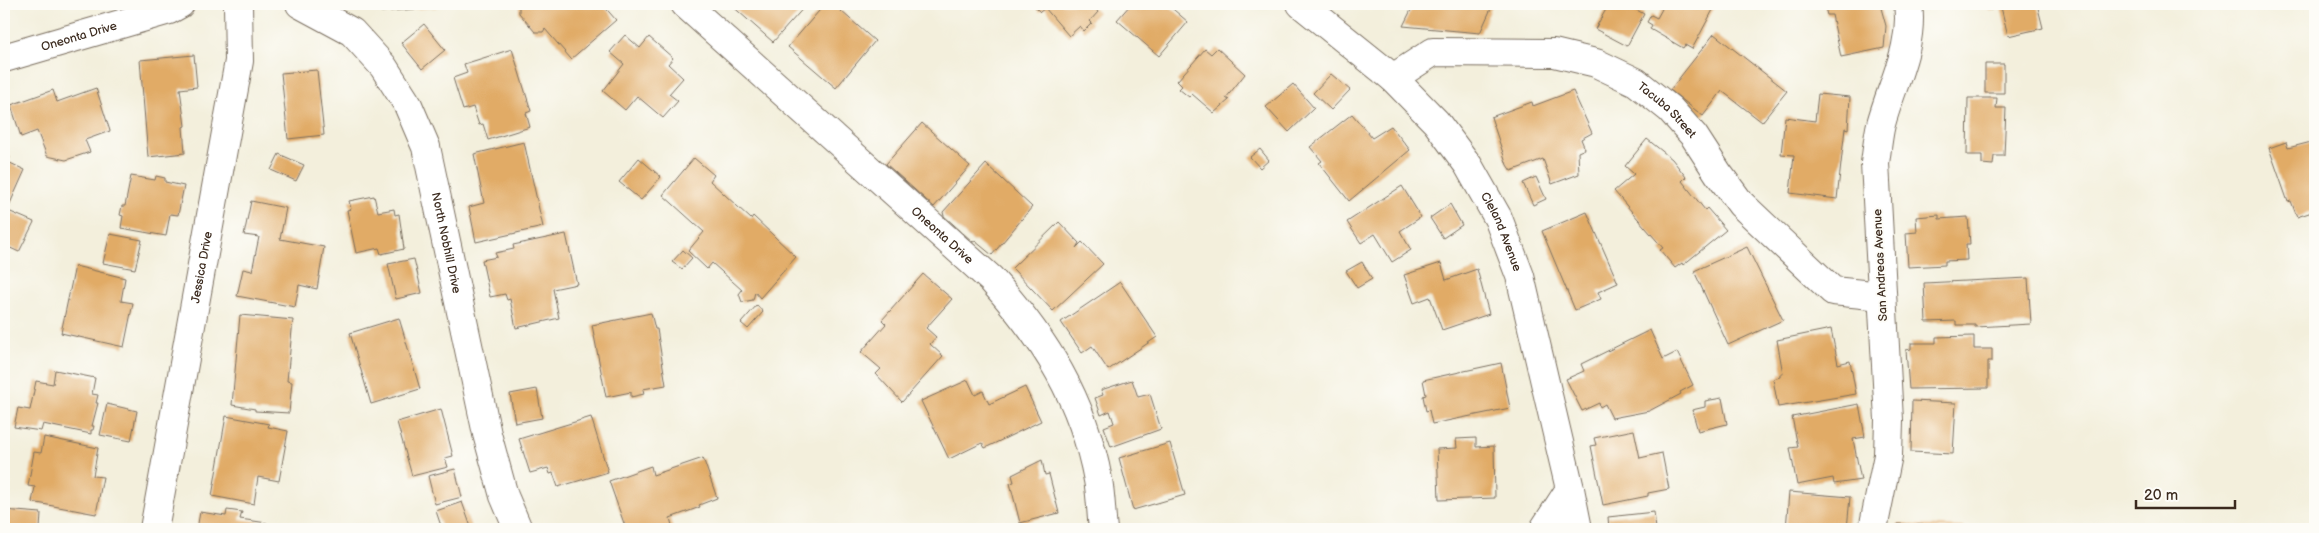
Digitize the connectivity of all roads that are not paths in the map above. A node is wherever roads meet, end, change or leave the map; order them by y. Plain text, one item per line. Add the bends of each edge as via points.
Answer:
1 (180, 4) edge
2 (238, 4) edge
3 (300, 4) edge
4 (685, 4) edge
5 (1301, 4) edge
6 (1908, 4) edge
7 (4, 58) edge
8 (1393, 78) junction
9 (1882, 296) junction
10 (1570, 490) junction
11 (154, 529) edge
12 (518, 529) edge
13 (1103, 529) edge
14 (1544, 529) edge
15 (1578, 529) edge
16 (1873, 529) edge

1 - 7 street, Oneonta Drive via 169,10
2 - 11 street, Jessica Drive via 239,61
3 - 12 street, North Nobhill Drive via 352,32 383,66 408,105 426,148 487,434 504,496
4 - 13 street, Oneonta Drive via 991,279 1025,317 1058,366 1084,424 1098,480
5 - 8 street, Cleland Avenue
6 - 9 street, San Andreas Avenue via 1910,19 1906,51 1880,126 1875,163
8 - 9 street, Tacuba Street via 1433,52 1554,53 1596,64 1636,82 1670,109 1694,136 1742,204 1833,291
8 - 10 street, Cleland Avenue via 1436,122 1468,165 1498,218 1520,276
9 - 16 street, San Andreas Avenue via 1888,455
10 - 14 street
10 - 15 street, Cleland Avenue

